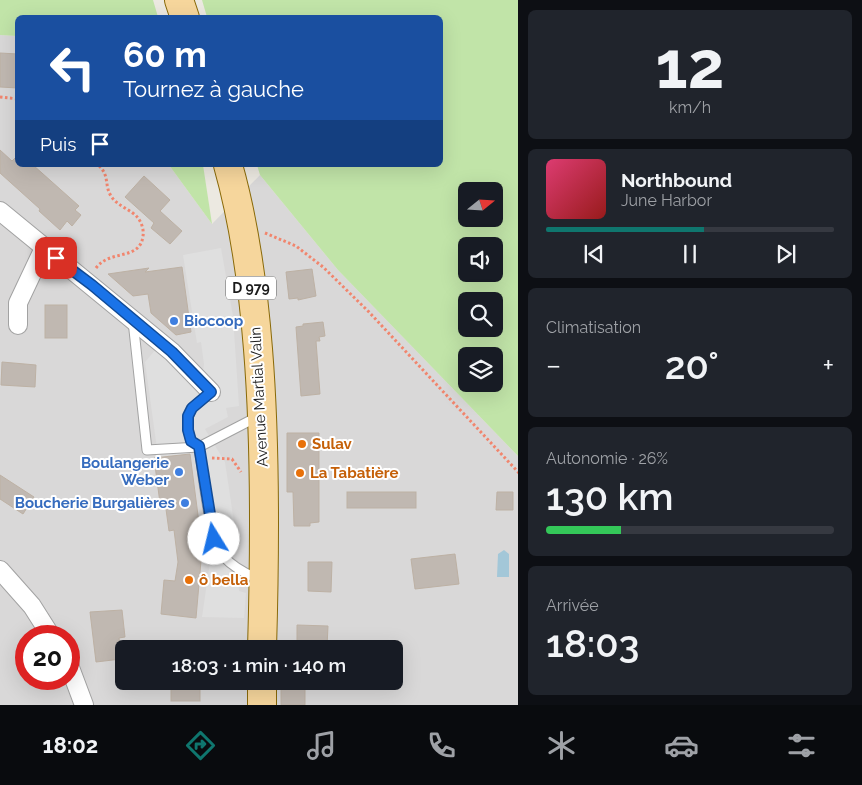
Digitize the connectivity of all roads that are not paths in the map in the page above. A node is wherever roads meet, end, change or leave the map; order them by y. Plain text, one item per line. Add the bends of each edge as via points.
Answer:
1 (179, 0) edge
2 (183, 15) edge
3 (229, 167) edge
4 (0, 211) edge
5 (44, 248) junction
6 (133, 321) junction
7 (18, 325) dead end
8 (211, 392) joint
9 (263, 414) junction
10 (199, 446) junction
11 (0, 570) edge
12 (264, 581) junction
13 (43, 625) edge
14 (262, 640) edge
15 (78, 690) edge
16 (262, 690) edge
17 (84, 705) edge
18 (262, 705) edge

1 - 2 main road
3 - 9 main road, Avenue Martial Valin / D 979 via 244,228
4 - 5 street
5 - 6 street
5 - 7 street via 18,303
6 - 8 street via 172,352
6 - 10 lane via 147,450
8 - 10 lane via 192,408 188,416 191,441
9 - 10 lane
9 - 12 main road, Avenue Martial Valin / D 979
10 - 12 lane via 214,539 223,556 247,575
11 - 13 street via 32,606
12 - 14 main road, D 979
15 - 17 street
16 - 18 main road

